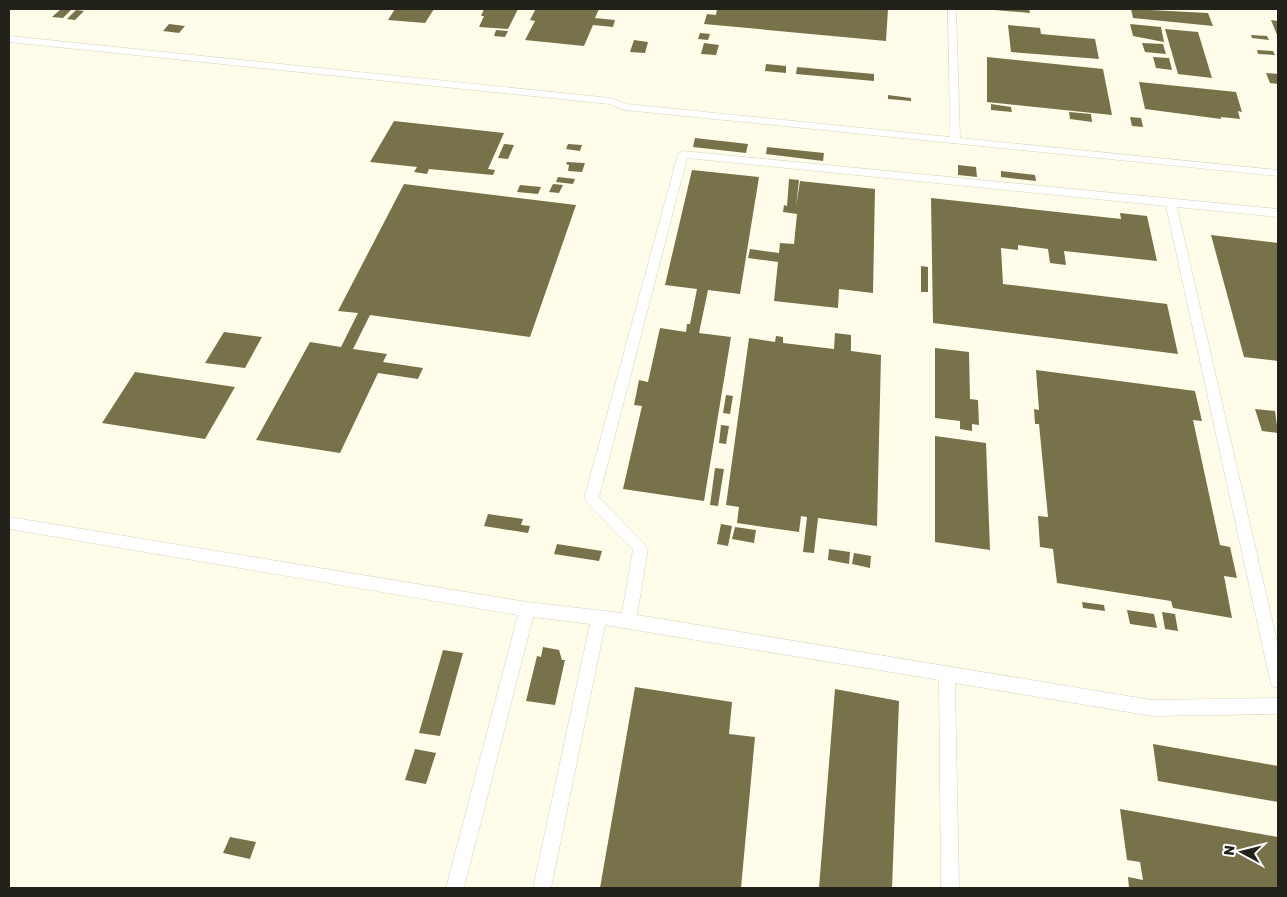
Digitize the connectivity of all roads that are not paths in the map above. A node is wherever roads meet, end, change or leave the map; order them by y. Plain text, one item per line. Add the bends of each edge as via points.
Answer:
1 (952, 9) edge
2 (9, 39) edge
3 (955, 140) junction
4 (1278, 173) edge
5 (1171, 203) junction
6 (1278, 213) edge
7 (9, 523) edge
8 (527, 609) junction
9 (599, 617) junction
10 (628, 621) junction
11 (947, 674) junction
12 (1278, 680) edge
13 (1278, 706) edge
14 (455, 888) edge
15 (542, 888) edge
16 (950, 888) edge

1 - 3 lane
2 - 3 lane
3 - 4 lane
5 - 6 lane
5 - 10 lane via 682,154 591,498 641,548
5 - 12 lane
7 - 8 lane
8 - 9 lane
8 - 14 lane
9 - 10 lane
9 - 15 lane
10 - 11 lane
11 - 13 lane via 1152,708
11 - 16 lane

